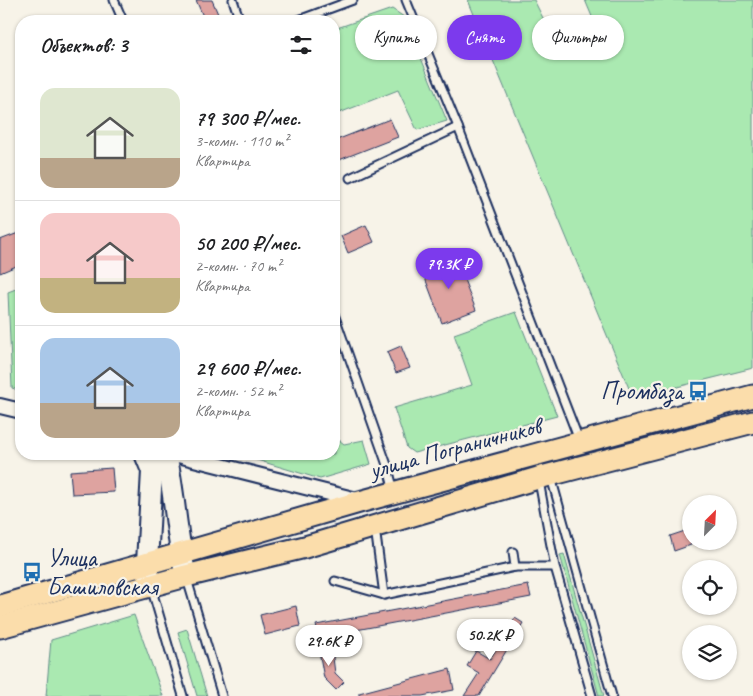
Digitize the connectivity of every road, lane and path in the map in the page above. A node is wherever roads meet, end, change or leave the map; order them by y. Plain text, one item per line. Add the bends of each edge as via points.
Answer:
1 (114, 0) edge
2 (232, 0) edge
3 (353, 0) edge
4 (406, 0) edge
5 (120, 15) edge
6 (238, 15) edge
7 (312, 15) edge
8 (458, 127) junction
9 (350, 178) dead end
10 (340, 331) edge
11 (0, 406) edge
12 (15, 410) edge
13 (750, 411) edge
14 (580, 443) junction
15 (147, 460) edge
16 (167, 460) edge
17 (197, 460) edge
18 (544, 477) junction
19 (394, 493) junction
20 (363, 501) junction
21 (375, 526) junction
22 (513, 552) dead end
23 (181, 554) junction
24 (147, 563) junction
25 (555, 567) junction
26 (515, 568) junction
27 (186, 576) junction
28 (335, 581) dead end
29 (151, 587) junction
30 (384, 595) junction
31 (0, 606) edge
32 (0, 627) edge
33 (182, 696) edge
34 (222, 696) edge
35 (592, 696) edge
36 (612, 696) edge

1 - 5 lane
2 - 6 lane
3 - 7 lane
4 - 8 lane
8 - 9 lane
8 - 14 lane
10 - 19 lane
11 - 12 street
13 - 14 main road, улица Пограничников
13 - 18 main road, улица Пограничников
14 - 19 main road, улица Пограничников
15 - 24 main road via 152,471
16 - 23 main road
17 - 20 street
18 - 21 main road, улица Пограничников
18 - 25 lane
18 - 36 lane
19 - 20 main road, улица Пограничников
20 - 23 main road, улица Пограничников
21 - 27 main road, улица Пограничников
21 - 30 lane
22 - 26 lane
23 - 24 main road, улица Пограничников
23 - 27 main road
24 - 29 main road
24 - 31 main road, улица Пограничников
25 - 26 lane
25 - 35 lane
26 - 30 lane
27 - 29 main road, улица Пограничников
27 - 34 lane
28 - 30 lane
29 - 32 main road, улица Пограничников
29 - 33 lane

